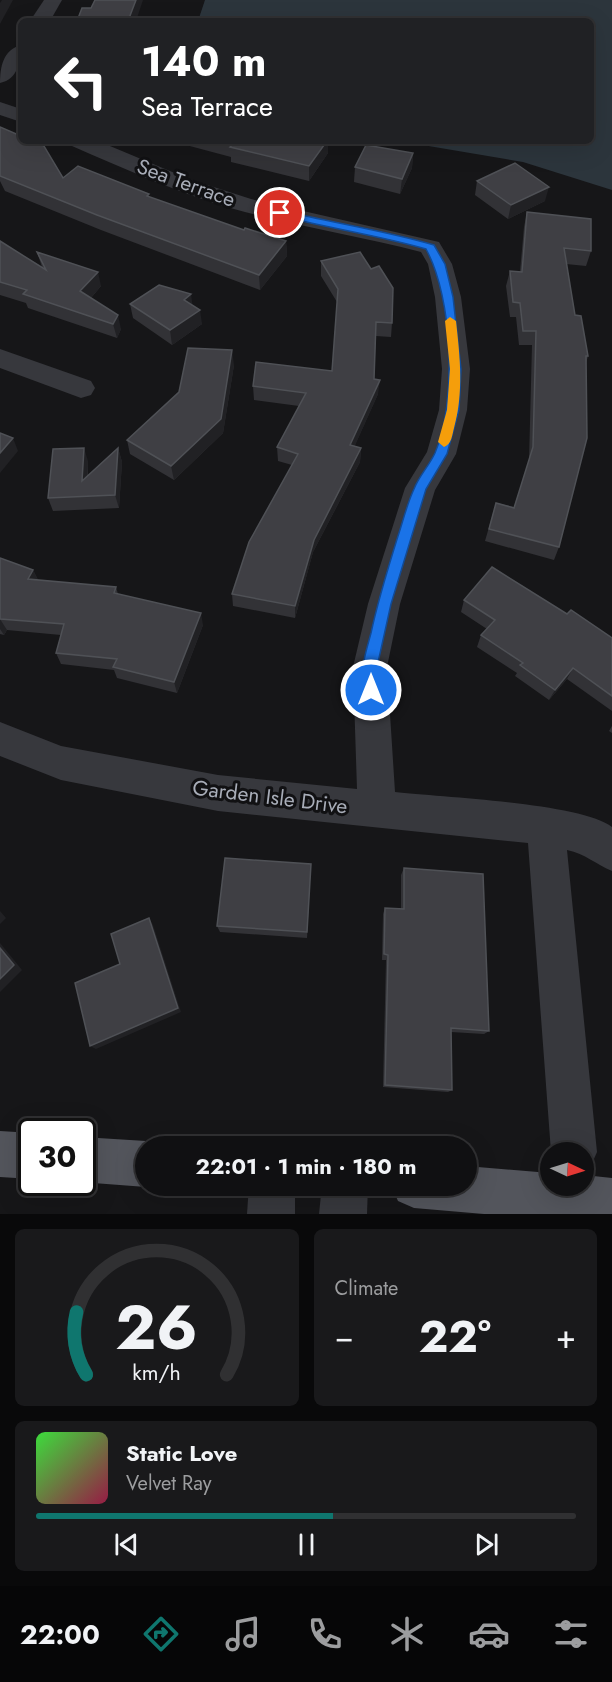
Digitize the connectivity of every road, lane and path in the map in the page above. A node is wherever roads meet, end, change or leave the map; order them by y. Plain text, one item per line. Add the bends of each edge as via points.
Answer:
1 (53, 0) edge
2 (42, 18) edge
3 (18, 55) edge
4 (0, 77) edge
5 (0, 108) edge
6 (18, 115) edge
7 (87, 144) edge
8 (0, 358) edge
9 (81, 388) dead end
10 (0, 739) edge
11 (377, 808) junction
12 (546, 826) junction
13 (612, 852) edge
14 (573, 1142) edge
15 (0, 1154) edge
16 (18, 1155) edge
17 (96, 1161) edge
18 (135, 1163) edge
19 (477, 1189) edge
20 (540, 1192) edge
21 (272, 1196) edge
22 (345, 1196) edge
23 (271, 1214) edge
24 (344, 1214) edge

1 - 2 street
3 - 4 street
5 - 6 street
7 - 11 street, Sea Terrace via 217,197 430,247 440,264 456,369 453,410 441,454 420,488 384,604 370,667
8 - 9 street
10 - 11 street, Garden Isle Drive via 61,763 218,793
11 - 12 street, Garden Isle Drive
12 - 13 street, Garden Isle Drive via 594,837
12 - 14 street
15 - 16 main road
17 - 18 main road
19 - 20 main road
21 - 23 street
22 - 24 street

